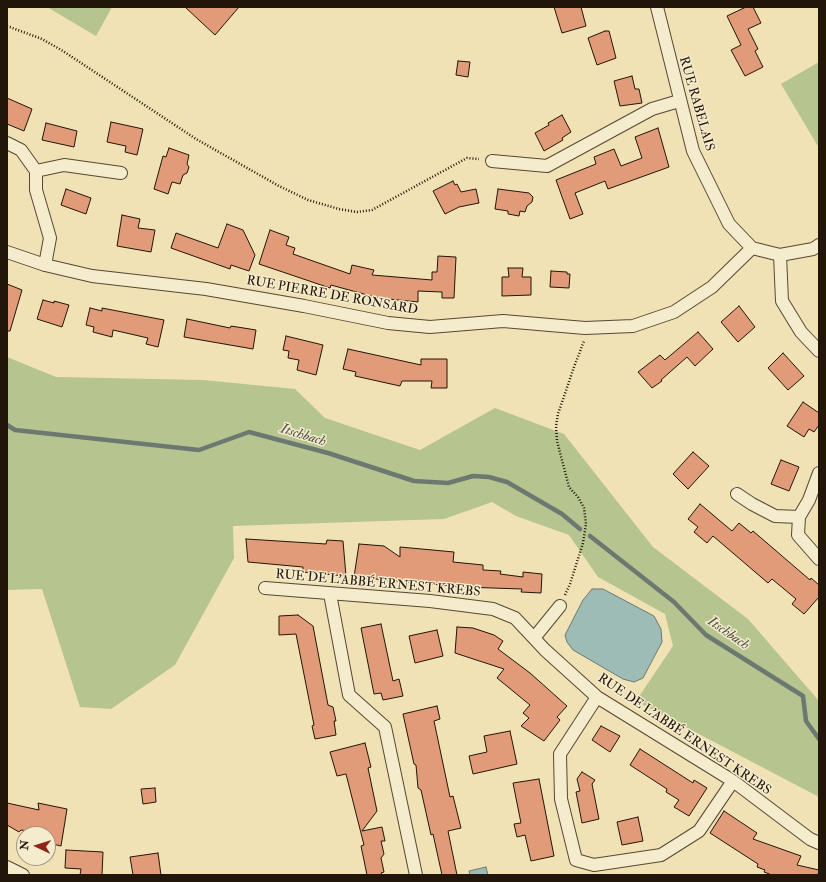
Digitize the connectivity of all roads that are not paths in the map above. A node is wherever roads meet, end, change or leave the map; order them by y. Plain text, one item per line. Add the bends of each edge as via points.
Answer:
1 (656, 7) edge
2 (679, 101) junction
3 (7, 143) edge
4 (492, 161) road end
5 (36, 171) junction
6 (121, 173) dead end
7 (819, 245) edge
8 (752, 248) junction
9 (7, 252) edge
10 (780, 255) junction
11 (45, 265) junction
12 (819, 351) edge
13 (819, 473) edge
14 (737, 494) dead end
15 (799, 517) junction
16 (819, 559) edge
17 (264, 588) dead end
18 (330, 594) junction
19 (560, 606) road end
20 (534, 638) junction
21 (597, 696) junction
22 (733, 781) junction
23 (819, 843) edge
24 (7, 867) edge
25 (23, 875) edge
26 (416, 875) edge

1 - 2 street, RUE RABELAIS
2 - 4 street via 652,109 547,166
2 - 8 street, RUE RABELAIS via 699,164 729,224
3 - 5 street via 21,150
5 - 6 street via 64,165
5 - 11 street via 36,190 50,238
7 - 10 street
8 - 10 street
8 - 11 street, RUE PIERRE DE RONSARD via 712,287 674,312 633,326 589,328 504,321 430,327 388,323 229,293 92,276
9 - 11 street, RUE PIERRE DE RONSARD
10 - 12 street via 782,301 801,332
13 - 15 street via 809,500
14 - 15 street via 774,516
15 - 16 street via 798,535
17 - 18 street, RUE DE L'ABBÉ ERNEST KREBS
18 - 20 street, RUE DE L'ABBÉ ERNEST KREBS via 430,601 493,609 515,618
18 - 26 street via 349,695 385,727
19 - 20 street
20 - 21 street, RUE DE L'ABBÉ ERNEST KREBS
21 - 22 street, RUE DE L'ABBÉ ERNEST KREBS
21 - 22 street via 560,754 560,799 576,860 594,865 661,855 699,831
22 - 23 street, RUE DE L'ABBÉ ERNEST KREBS via 810,839
24 - 25 street

